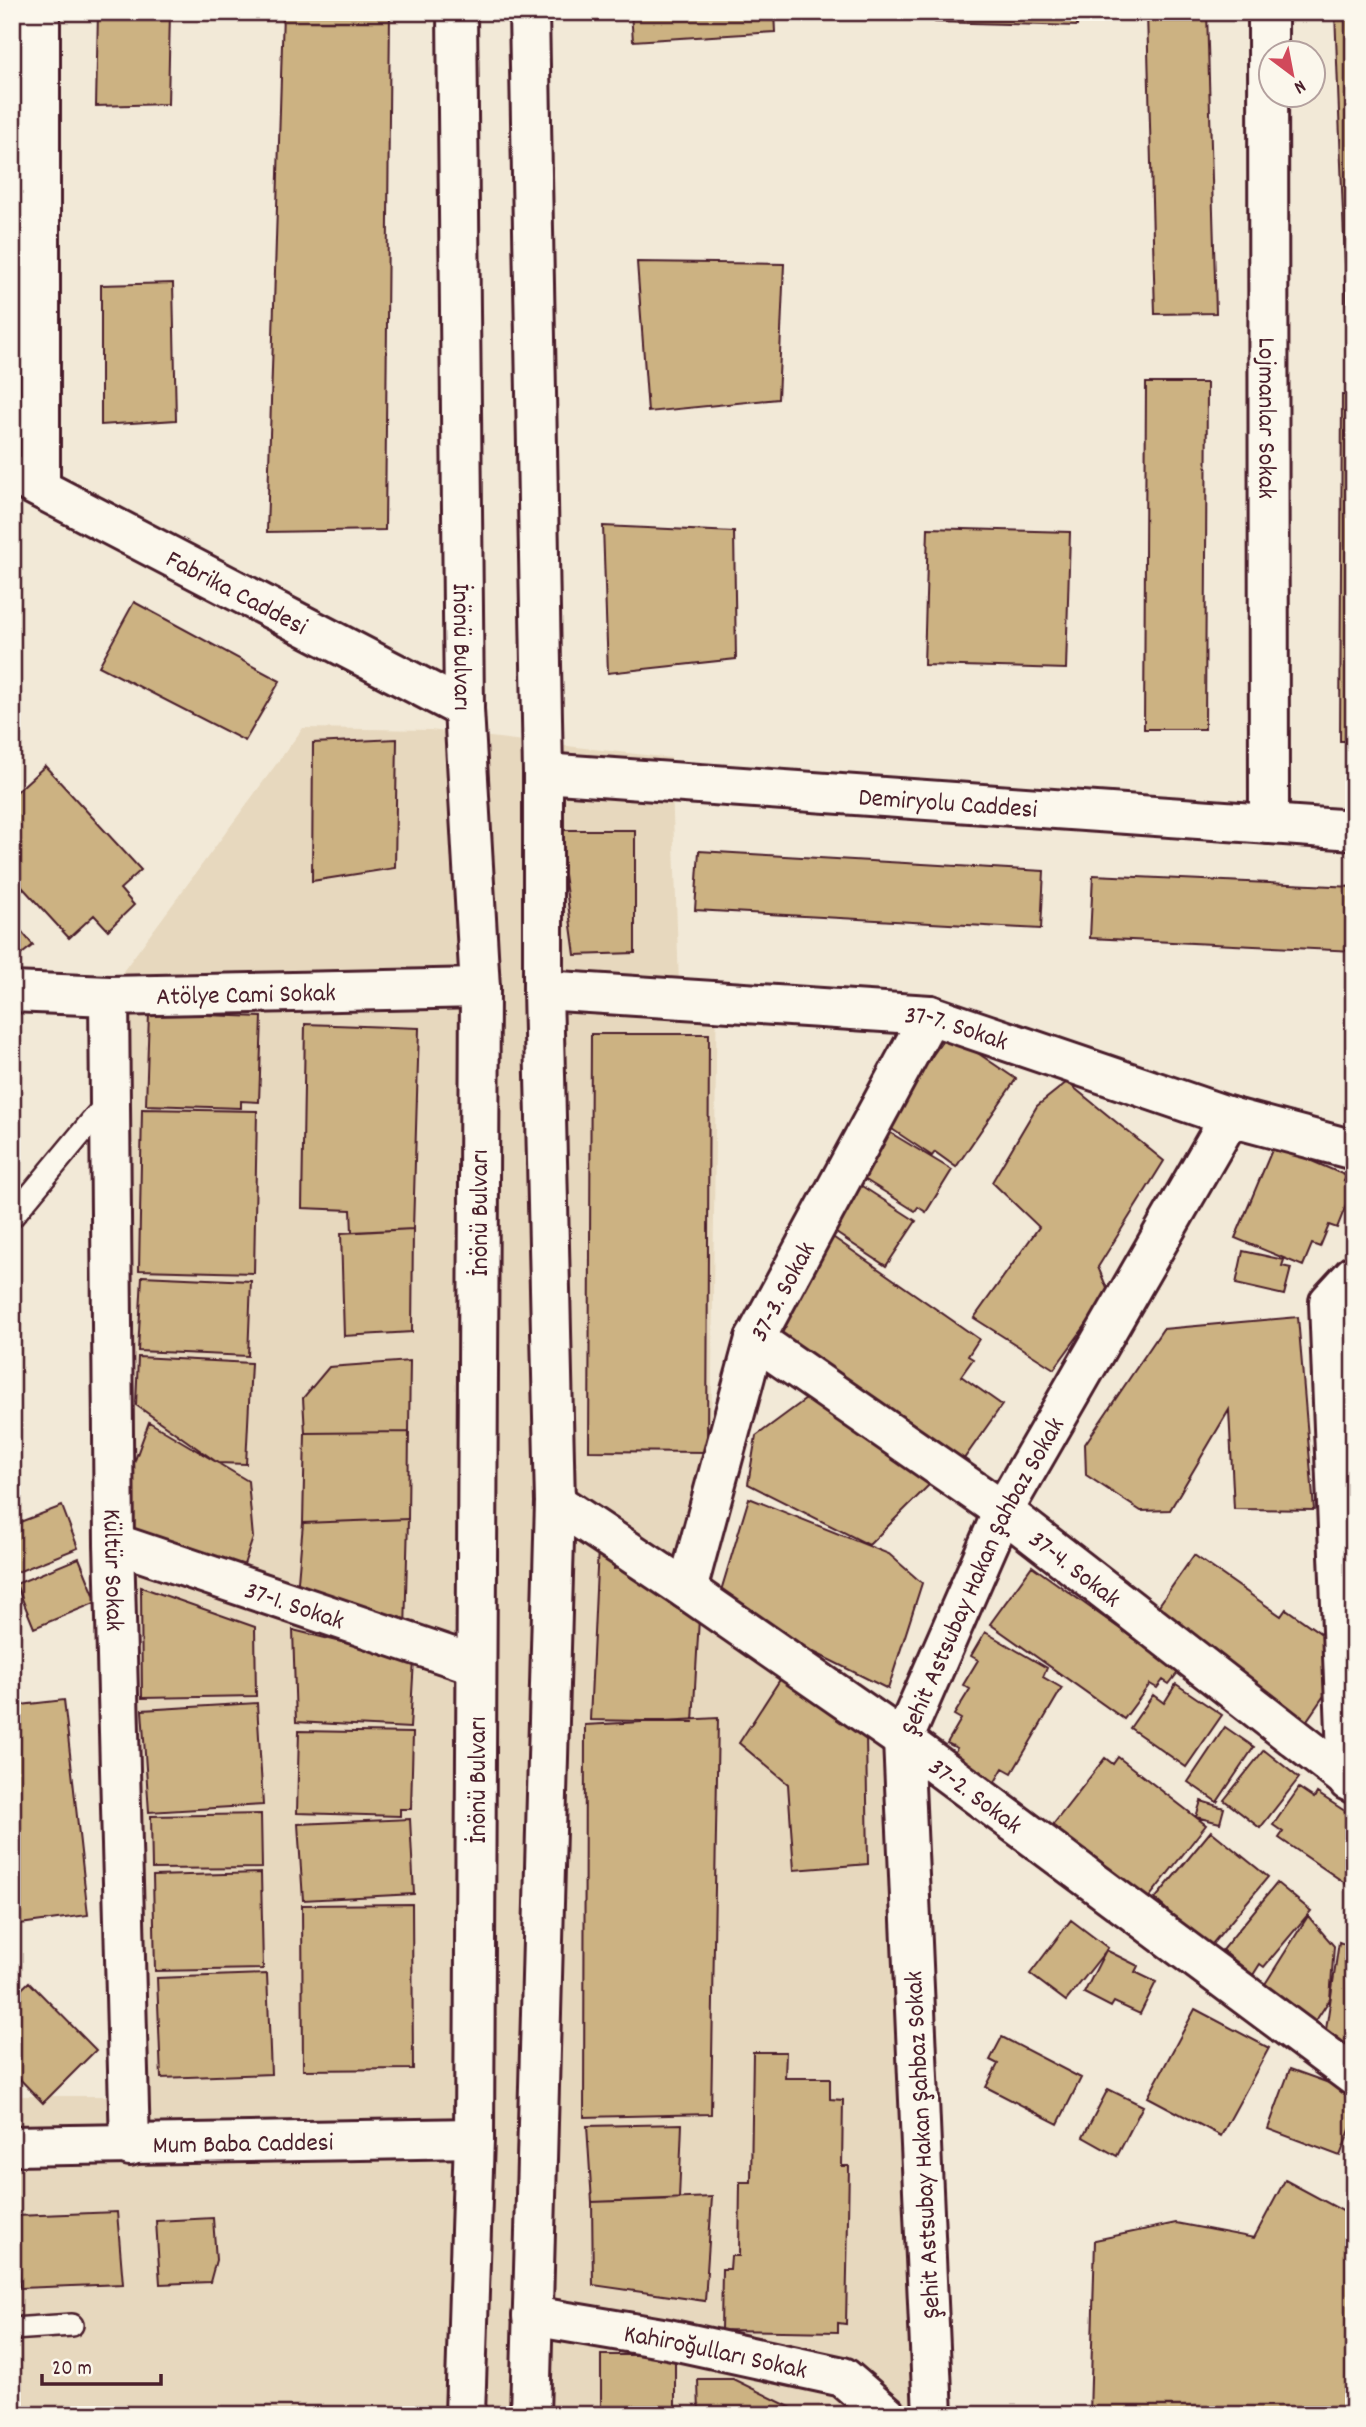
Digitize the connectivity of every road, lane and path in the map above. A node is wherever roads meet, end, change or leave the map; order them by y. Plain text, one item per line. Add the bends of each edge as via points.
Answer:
1 (40, 12) edge
2 (457, 12) edge
3 (529, 12) edge
4 (1268, 12) edge
5 (26, 481) edge
6 (464, 709) junction
7 (542, 773) junction
8 (1269, 824) junction
9 (1354, 830) edge
10 (480, 988) junction
11 (543, 990) junction
12 (12, 992) edge
13 (109, 996) junction
14 (930, 1014) junction
15 (110, 1099) junction
16 (1230, 1117) junction
17 (1354, 1150) edge
18 (12, 1217) edge
19 (1354, 1275) edge
20 (755, 1339) junction
21 (555, 1502) junction
22 (1003, 1511) junction
23 (114, 1543) junction
24 (687, 1590) junction
25 (475, 1665) junction
26 (903, 1740) junction
27 (1351, 1782) edge
28 (1354, 2076) edge
29 (474, 2138) junction
30 (12, 2146) edge
31 (130, 2146) junction
32 (532, 2316) junction
33 (72, 2325) dead end
34 (12, 2329) edge
35 (465, 2415) edge
36 (530, 2415) edge
37 (887, 2415) edge
38 (933, 2415) edge

1 - 5 street
2 - 6 street, İnönü Bulvarı
3 - 7 street
4 - 8 street, Lojmanlar Sokak
5 - 6 street, Fabrika Caddesi
6 - 10 street, İnönü Bulvarı
7 - 8 street, Demiryolu Caddesi
7 - 11 street
8 - 9 street, Demiryolu Caddesi
10 - 13 street, Atölye Cami Sokak
10 - 25 street, İnönü Bulvarı
11 - 14 street, 37-7. Sokak
11 - 21 street
12 - 13 street, Atölye Cami Sokak
13 - 15 street, Kültür Sokak
14 - 16 street, 37-7. Sokak
14 - 20 street, 37-3. Sokak
15 - 18 lane
15 - 23 street, Kültür Sokak
16 - 17 street, 37-7. Sokak
16 - 22 street, Şehit Astsubay Hakan Şahbaz Sokak
19 - 27 street via 1329,1302
20 - 22 street, 37-4. Sokak
20 - 24 street, 37-3. Sokak
21 - 24 street, 37-2. Sokak
21 - 32 street
22 - 26 street, Şehit Astsubay Hakan Şahbaz Sokak
22 - 27 street, 37-4. Sokak
23 - 25 street, 37-1. Sokak
23 - 31 street, Kültür Sokak
24 - 26 street, 37-2. Sokak
25 - 29 street, İnönü Bulvarı
26 - 28 street, 37-2. Sokak
26 - 38 street, Şehit Astsubay Hakan Şahbaz Sokak
29 - 31 street, Mum Baba Caddesi
29 - 35 street, İnönü Bulvarı
30 - 31 street, Mum Baba Caddesi
32 - 36 street
32 - 37 street, Kahiroğulları Sokak via 668,2339 843,2377
33 - 34 lane

